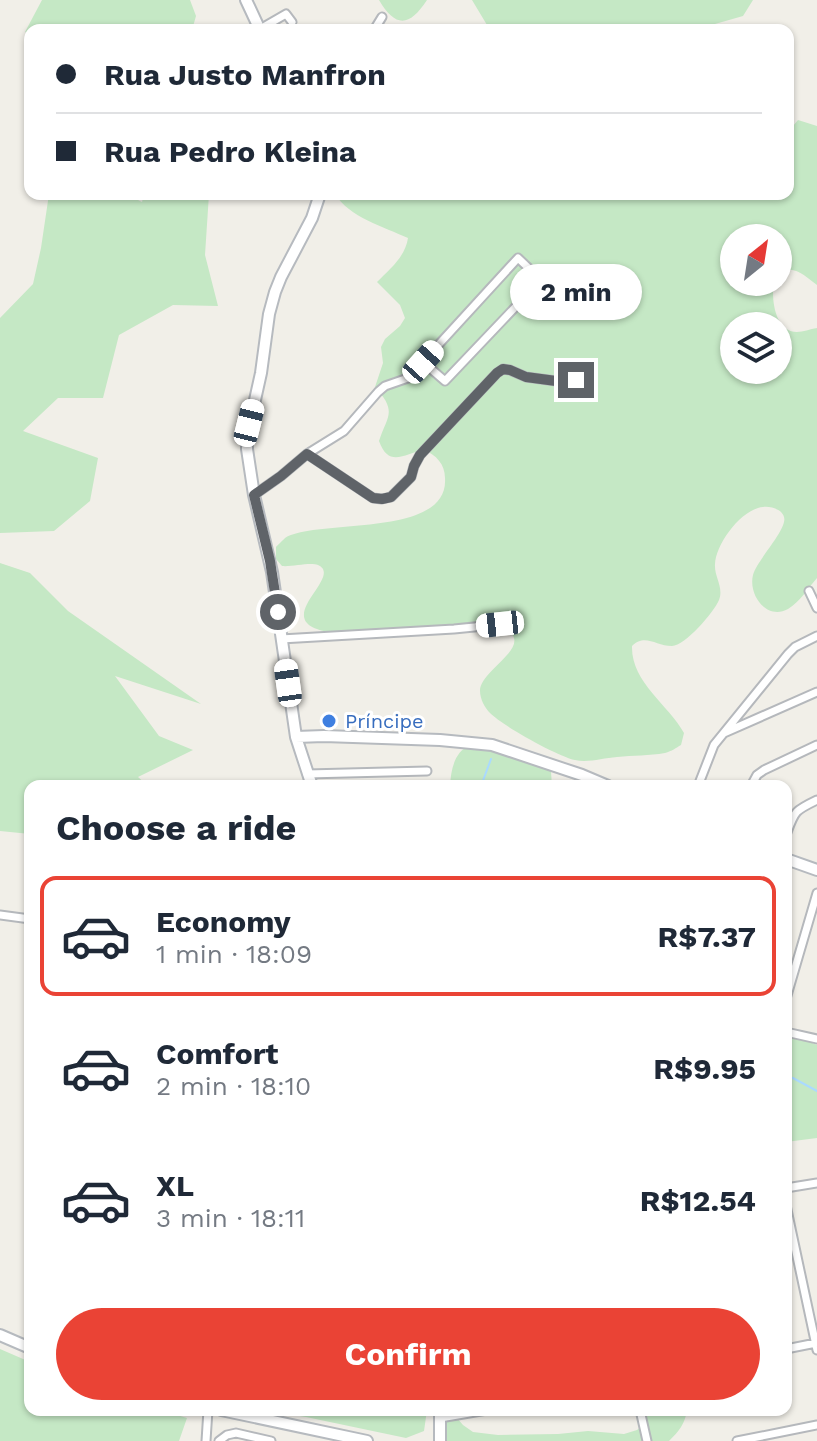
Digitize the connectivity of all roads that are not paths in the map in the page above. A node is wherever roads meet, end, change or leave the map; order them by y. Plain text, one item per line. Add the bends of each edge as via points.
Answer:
1 (246, 0) edge
2 (382, 17) dead end
3 (292, 22) dead end
4 (257, 24) edge
5 (270, 24) edge
6 (378, 24) edge
7 (318, 200) edge
8 (423, 362) junction
9 (588, 368) dead end
10 (307, 454) junction
11 (254, 495) junction
12 (809, 591) dead end
13 (817, 608) edge
14 (514, 623) dead end
15 (817, 636) edge
16 (281, 639) junction
17 (817, 692) edge
18 (723, 734) junction
19 (296, 737) junction
20 (817, 745) edge
21 (427, 771) dead end
22 (307, 774) junction
23 (310, 780) edge
24 (592, 780) edge
25 (700, 780) edge
26 (754, 780) edge
27 (817, 800) edge
28 (792, 817) edge
29 (792, 861) edge
30 (817, 870) edge
31 (817, 893) edge
32 (0, 915) edge
33 (24, 918) edge
34 (792, 978) edge
35 (792, 1033) edge
36 (817, 1039) edge
37 (817, 1183) edge
38 (792, 1187) edge
39 (792, 1233) edge
40 (799, 1266) junction
41 (792, 1268) edge
42 (0, 1335) edge
43 (24, 1345) edge
44 (816, 1347) edge
45 (792, 1349) edge
46 (208, 1416) edge
47 (249, 1416) edge
48 (471, 1416) edge
49 (641, 1416) edge
50 (817, 1425) edge
51 (439, 1428) edge
52 (206, 1441) edge
53 (219, 1441) edge
54 (271, 1441) edge
55 (367, 1441) edge
56 (647, 1441) edge
57 (737, 1441) edge

1 - 4 main road
2 - 6 street
3 - 5 street via 286,14
7 - 11 main road via 269,314 247,436
8 - 8 street via 518,258 541,280 445,381
8 - 10 street via 408,378 378,392 348,428
9 - 10 street via 571,383 503,369 420,455 411,477 391,497 373,498
10 - 11 street
11 - 16 main road
12 - 13 street
14 - 16 street
15 - 18 street via 788,654
16 - 19 main road
17 - 18 street
18 - 25 street
19 - 22 main road
19 - 24 main road via 492,745
20 - 26 street
21 - 22 street
22 - 23 main road
27 - 28 street
29 - 30 main road
31 - 34 street
32 - 33 street
35 - 36 street
37 - 38 street
39 - 40 street
40 - 41 street
40 - 44 street
42 - 43 main road
44 - 45 street
46 - 52 street
47 - 55 main road
48 - 51 street
49 - 56 street
50 - 57 street
53 - 54 street via 236,1433

